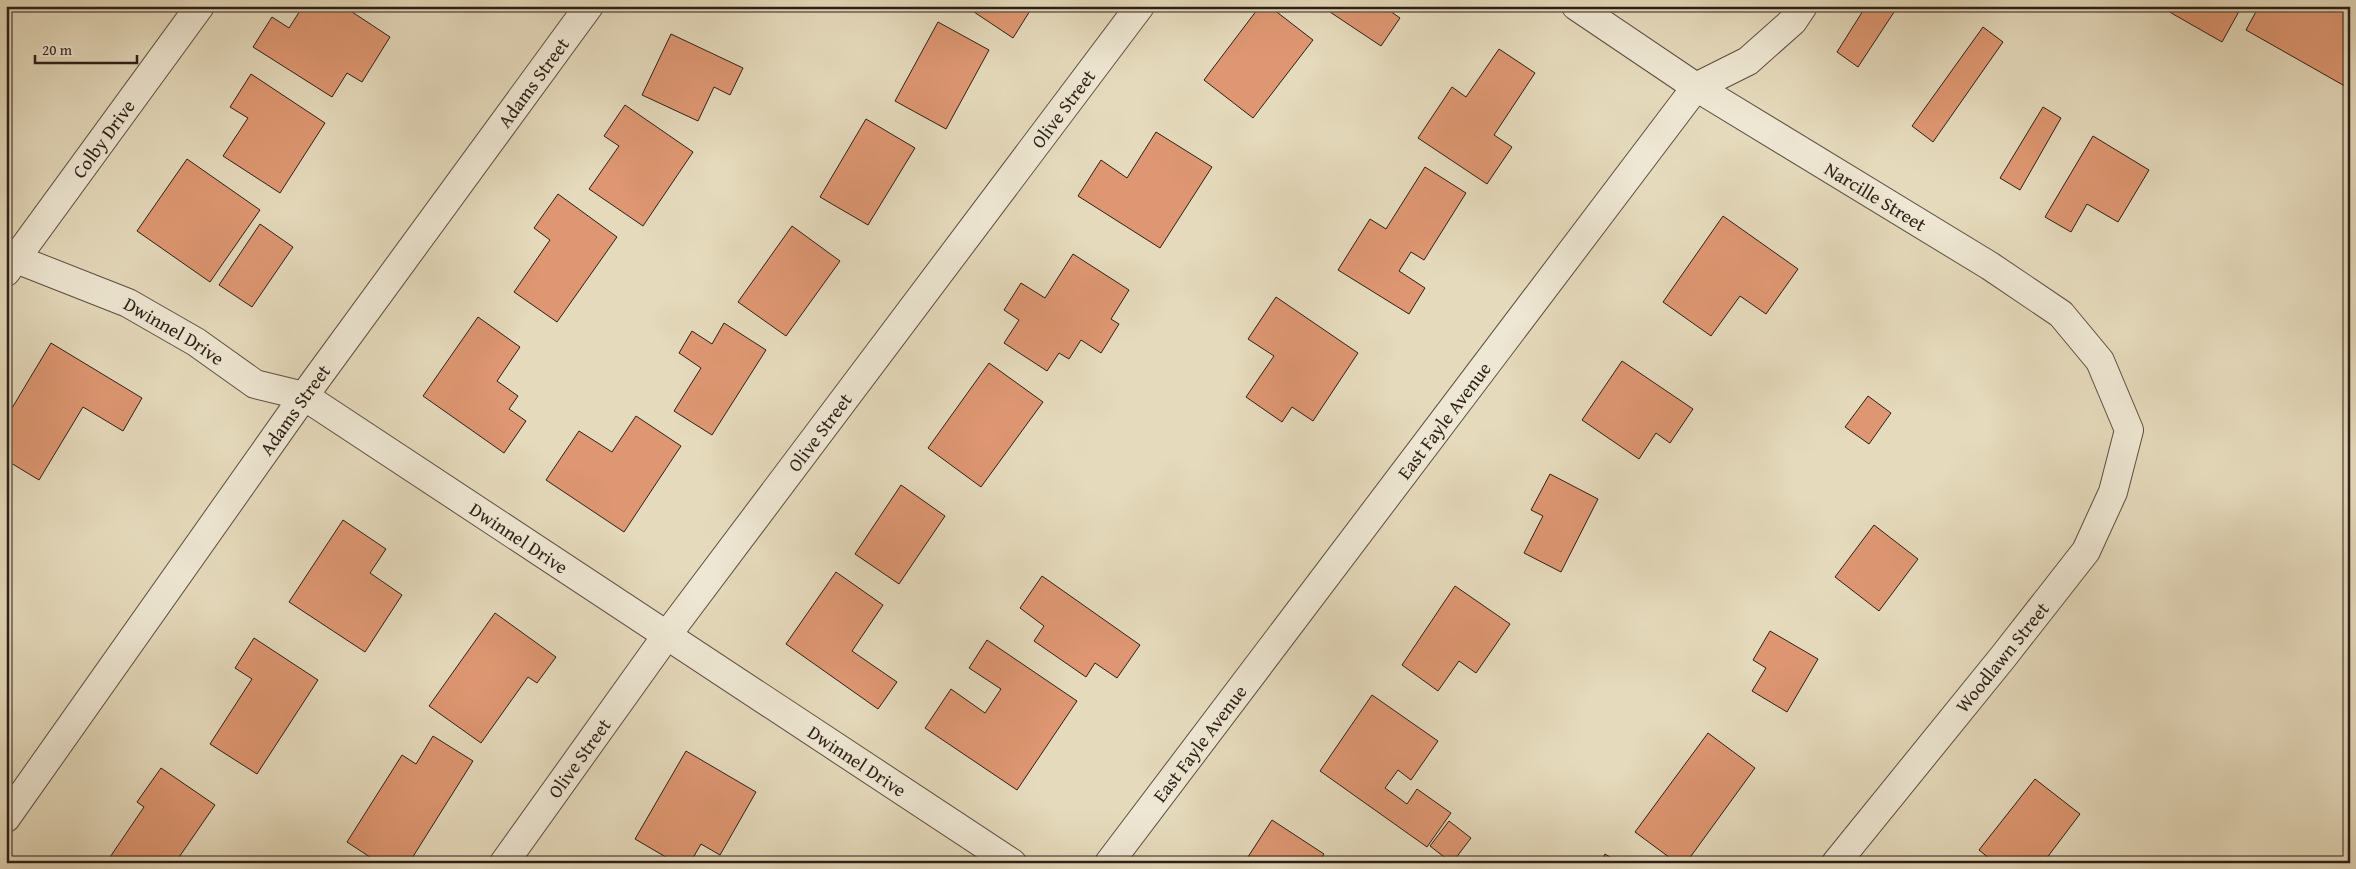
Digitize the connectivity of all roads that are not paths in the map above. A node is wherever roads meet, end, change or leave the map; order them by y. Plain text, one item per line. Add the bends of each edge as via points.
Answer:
1 (200, 6) edge
2 (589, 6) edge
3 (1140, 6) edge
4 (1576, 6) edge
5 (1803, 6) edge
6 (1696, 87) junction
7 (10, 262) edge
8 (304, 396) junction
9 (2129, 430) joint
10 (667, 635) junction
11 (6, 818) edge
12 (504, 863) edge
13 (1012, 863) edge
14 (1109, 863) edge
15 (1836, 863) edge

1 - 7 street, Colby Drive
2 - 8 street, Adams Street
3 - 10 street, Olive Street
4 - 6 street, Narcille Street
5 - 6 street, East Fayle Avenue via 1793,20 1748,61
6 - 9 street, Narcille Street via 1990,266 2061,314 2100,361
6 - 14 street, East Fayle Avenue
7 - 8 street, Dwinnel Drive via 128,303 196,342 256,384
8 - 10 street, Dwinnel Drive
8 - 11 street, Adams Street
9 - 15 street, Woodlawn Street via 2113,492 2086,551
10 - 12 street, Olive Street
10 - 13 street, Dwinnel Drive

